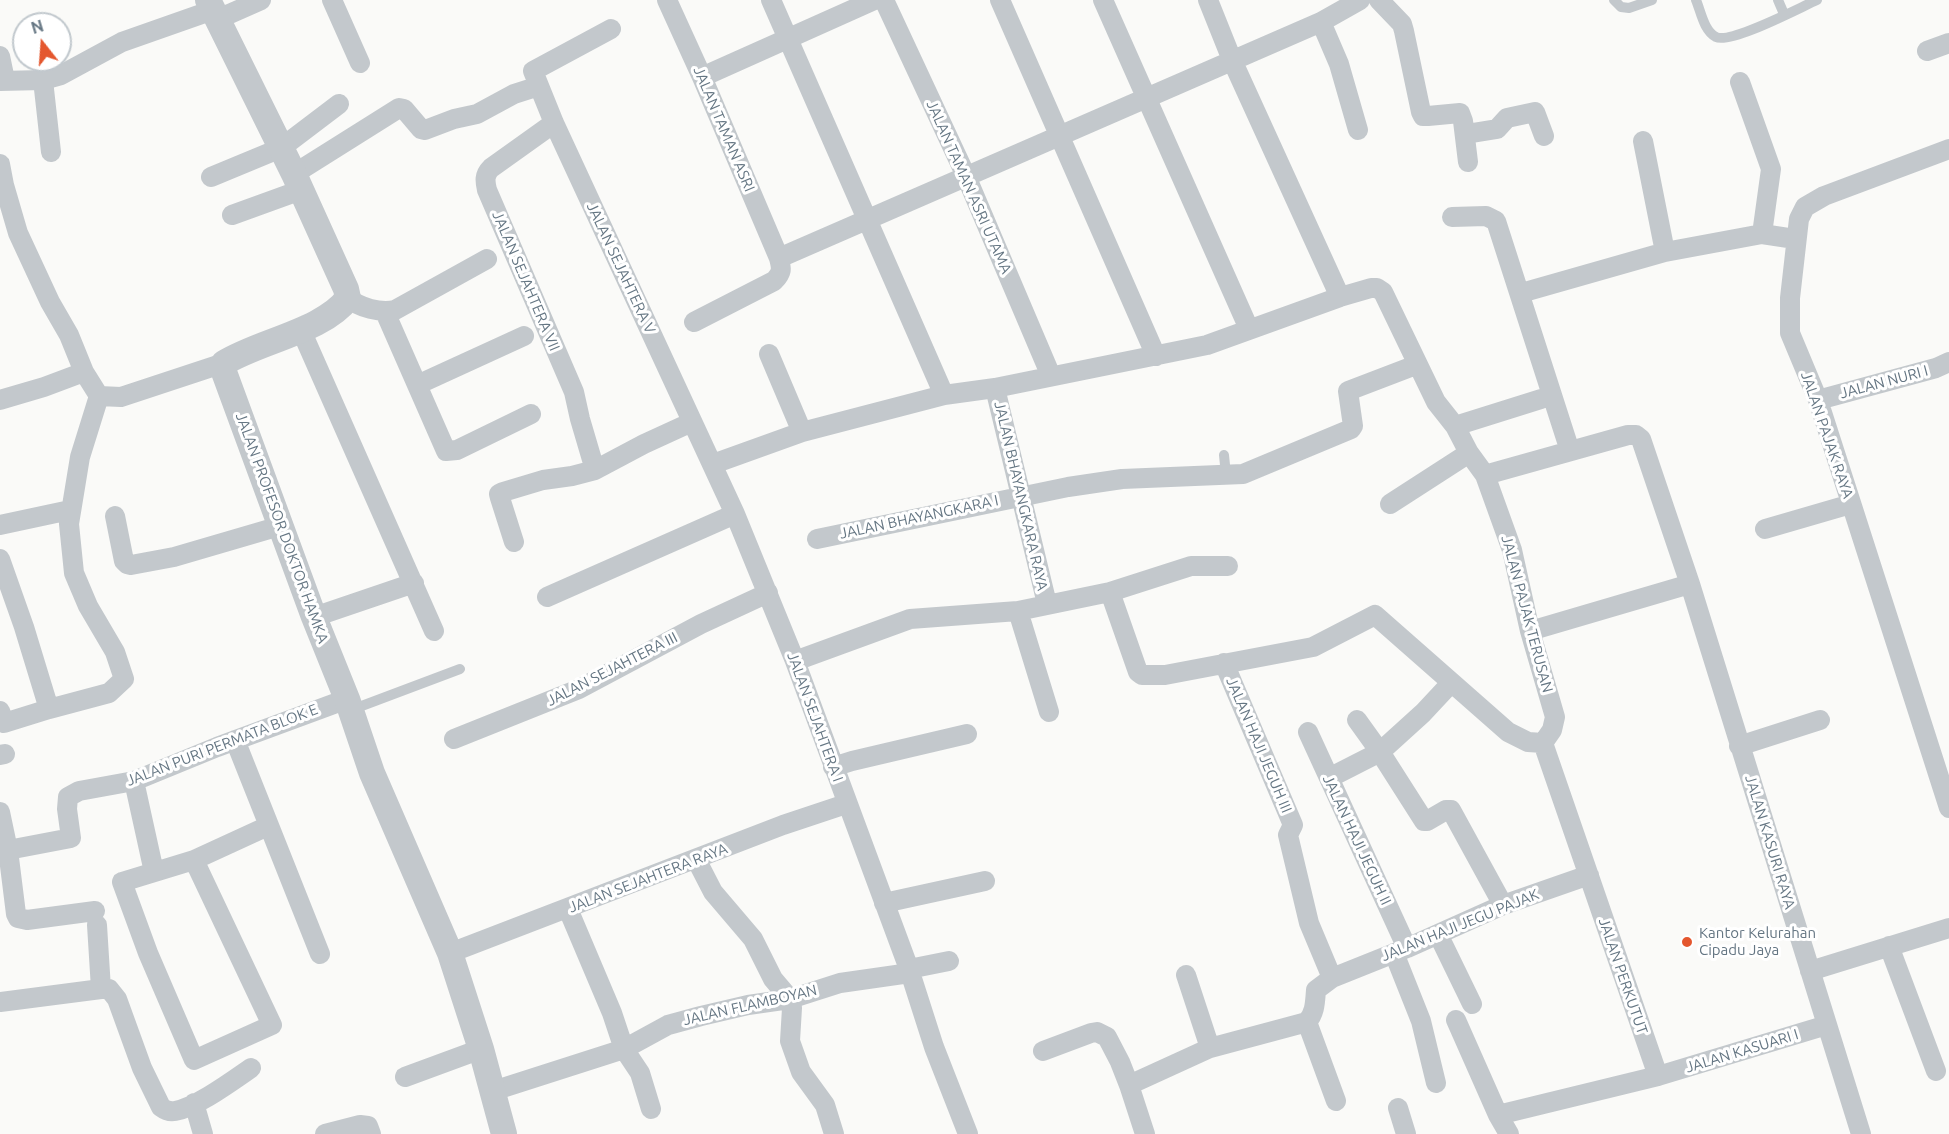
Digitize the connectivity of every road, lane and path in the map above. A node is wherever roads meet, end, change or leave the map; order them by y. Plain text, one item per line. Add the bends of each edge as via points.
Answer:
1 (261, 0) edge
2 (332, 0) edge
3 (667, 0) edge
4 (771, 0) edge
5 (874, 0) edge
6 (884, 0) edge
7 (1000, 0) edge
8 (1103, 0) edge
9 (1208, 0) edge
10 (1360, 0) edge
11 (1379, 0) edge
12 (1614, 0) edge
13 (1652, 0) edge
14 (1696, 0) edge
15 (1778, 0) edge
16 (1817, 0) edge
17 (213, 10) edge
18 (1784, 14) junction
19 (1321, 22) junction
20 (611, 29) dead end
21 (789, 39) junction
22 (1949, 43) edge
23 (1927, 51) dead end
24 (0, 56) edge
25 (1232, 60) junction
26 (360, 63) dead end
27 (702, 77) junction
28 (536, 78) junction
29 (3, 80) edge
30 (43, 80) junction
31 (1740, 82) dead end
32 (1147, 98) junction
33 (339, 104) dead end
34 (554, 123) junction
35 (1358, 130) dead end
36 (1466, 134) junction
37 (1060, 136) junction
38 (1544, 136) dead end
39 (1643, 141) dead end
40 (281, 148) junction
41 (1949, 149) edge
42 (51, 152) dead end
43 (1468, 162) dead end
44 (0, 164) edge
45 (966, 176) junction
46 (212, 177) dead end
47 (297, 182) junction
48 (232, 215) dead end
49 (1452, 217) dead end
50 (866, 219) junction
51 (1758, 235) junction
52 (9, 236) edge
53 (1796, 240) junction
54 (1665, 252) junction
55 (779, 258) junction
56 (487, 259) dead end
57 (1521, 293) junction
58 (1340, 297) junction
59 (348, 298) junction
60 (385, 312) junction
61 (694, 322) dead end
62 (1249, 329) junction
63 (301, 330) junction
64 (524, 336) dead end
65 (769, 354) dead end
66 (1156, 356) junction
67 (1949, 362) edge
68 (224, 363) junction
69 (1416, 365) junction
70 (84, 372) junction
71 (1051, 376) junction
72 (417, 385) junction
73 (996, 388) junction
74 (944, 395) junction
75 (99, 396) junction
76 (1541, 399) dead end
77 (0, 400) edge
78 (1818, 400) junction
79 (531, 414) dead end
80 (692, 422) junction
81 (1455, 426) junction
82 (802, 432) junction
83 (1570, 451) junction
84 (1468, 453) junction
85 (1224, 455) dead end
86 (713, 464) junction
87 (595, 470) junction
88 (1226, 475) junction
89 (1485, 475) junction
90 (1021, 495) junction
91 (1390, 504) dead end
92 (1851, 504) junction
93 (70, 510) junction
94 (735, 514) junction
95 (115, 516) dead end
96 (0, 525) edge
97 (280, 526) junction
98 (1765, 529) dead end
99 (817, 539) dead end
100 (514, 542) dead end
101 (0, 559) edge
102 (1228, 566) dead end
103 (414, 584) junction
104 (1690, 584) junction
105 (1110, 592) junction
106 (768, 593) junction
107 (547, 597) dead end
108 (1047, 604) junction
109 (1018, 611) junction
110 (314, 618) junction
111 (434, 631) dead end
112 (1530, 631) junction
113 (795, 661) junction
114 (1224, 663) junction
115 (460, 669) dead end
116 (1451, 683) junction
117 (349, 705) junction
118 (49, 709) junction
119 (0, 711) edge
120 (1049, 712) dead end
121 (1357, 720) dead end
122 (1820, 720) dead end
123 (1308, 732) dead end
124 (967, 734) dead end
125 (454, 739) dead end
126 (235, 740) junction
127 (1543, 743) junction
128 (1739, 746) junction
129 (1380, 752) junction
130 (833, 767) junction
131 (1945, 774) edge
132 (1329, 778) junction
133 (134, 781) junction
134 (846, 804) junction
135 (1949, 808) edge
136 (0, 812) edge
137 (268, 826) junction
138 (8, 850) junction
139 (696, 859) junction
140 (194, 860) junction
141 (154, 872) junction
142 (1589, 875) junction
143 (985, 881) dead end
144 (884, 903) junction
145 (1503, 905) junction
146 (568, 909) junction
147 (1949, 928) edge
148 (1438, 934) junction
149 (1889, 946) junction
150 (1401, 950) junction
151 (450, 953) junction
152 (320, 954) dead end
153 (949, 961) dead end
154 (909, 971) junction
155 (1810, 971) junction
156 (1186, 975) dead end
157 (1332, 978) junction
158 (101, 989) junction
159 (790, 999) junction
160 (0, 1002) edge
161 (1472, 1004) dead end
162 (1456, 1020) dead end
163 (1307, 1022) junction
164 (1827, 1025) junction
165 (1210, 1048) junction
166 (481, 1049) junction
167 (624, 1049) junction
168 (1043, 1051) dead end
169 (251, 1068) dead end
170 (1936, 1071) dead end
171 (1658, 1076) junction
172 (405, 1077) dead end
173 (1436, 1083) dead end
174 (1129, 1085) junction
175 (493, 1091) junction
176 (1336, 1101) dead end
177 (194, 1103) junction
178 (1398, 1108) dead end
179 (651, 1109) dead end
180 (1498, 1115) junction
181 (203, 1134) edge
182 (325, 1134) edge
183 (371, 1134) edge
184 (504, 1134) edge
185 (834, 1134) edge
186 (968, 1134) edge
187 (1145, 1134) edge
188 (1406, 1134) edge
189 (1509, 1134) edge
190 (1861, 1134) edge

1 - 17 street
2 - 26 street
3 - 27 street, JALAN TAMAN ASRI
4 - 21 street
5 - 21 street
6 - 45 street, JALAN TAMAN ASRI UTAMA
7 - 37 street
8 - 32 street
9 - 25 street
10 - 19 street
11 - 36 street via 1402,24 1421,112 1424,116 1460,113
12 - 13 lane via 1629,8
14 - 18 lane via 1707,29 1722,39
15 - 18 lane
16 - 18 lane
17 - 30 street via 122,42 61,75
17 - 40 street
19 - 25 street
19 - 35 street via 1339,64
20 - 28 street
21 - 27 street
21 - 50 street
22 - 23 street
24 - 29 street
25 - 32 street
25 - 58 street
27 - 55 street, JALAN TAMAN ASRI
28 - 34 street, JALAN SEJAHTERA V
28 - 47 street via 477,114 425,130 399,108
29 - 30 street
30 - 42 street
31 - 51 street via 1771,169
32 - 37 street
32 - 62 street
33 - 40 street
34 - 80 street, JALAN SEJAHTERA V
34 - 87 street, JALAN SEJAHTERA VII via 491,168 485,180 574,392
36 - 38 street via 1497,129 1507,118 1534,112
36 - 43 street
37 - 45 street
37 - 66 street
39 - 54 street
40 - 46 street
40 - 47 street
41 - 53 street, JALAN PAJAK RAYA via 1824,196 1805,207
44 - 52 street
45 - 50 street
45 - 71 street, JALAN TAMAN ASRI UTAMA
47 - 48 street
47 - 59 street
49 - 57 street via 1486,216 1496,221
50 - 55 street
50 - 74 street
51 - 53 street
51 - 54 street
52 - 70 street via 69,335
53 - 78 street, JALAN PAJAK RAYA via 1790,333
54 - 57 street
55 - 61 street via 782,269 774,281
56 - 60 street
57 - 83 street
58 - 62 street, JALAN PAJAK TERUSAN
58 - 69 street, JALAN PAJAK TERUSAN via 1371,288 1383,292
59 - 60 street via 355,304
59 - 63 street via 338,309
60 - 72 street
62 - 66 street, JALAN PAJAK TERUSAN via 1207,345
63 - 68 street
63 - 103 street
64 - 72 street
65 - 82 street
66 - 71 street, JALAN PAJAK TERUSAN
67 - 78 street, JALAN NURI I
68 - 75 street via 121,397
68 - 97 street, JALAN PROFESOR DOKTOR HAMKA
69 - 81 street, JALAN PAJAK TERUSAN via 1436,402
69 - 88 street, JALAN BHAYANGKARA I via 1348,391 1351,429 1242,474
70 - 75 street
70 - 77 street
71 - 73 street, JALAN PAJAK TERUSAN
72 - 79 street via 446,451 457,450
73 - 74 street, JALAN PAJAK TERUSAN
73 - 90 street, JALAN BHAYANGKARA RAYA
74 - 82 street, JALAN PAJAK TERUSAN
75 - 93 street via 80,457
76 - 81 street
78 - 92 street, JALAN PAJAK RAYA
80 - 86 street, JALAN SEJAHTERA V
80 - 87 street
81 - 84 street, JALAN PAJAK TERUSAN
82 - 86 street, JALAN PAJAK TERUSAN
83 - 89 street
83 - 104 street, JALAN KASURI RAYA via 1628,435 1641,439
84 - 89 street, JALAN PAJAK TERUSAN
84 - 91 street
85 - 88 lane
86 - 94 street, JALAN SEJAHTERA I
87 - 100 street via 543,480 500,494
88 - 90 street, JALAN BHAYANGKARA I via 1122,479
89 - 112 street, JALAN PAJAK TERUSAN via 1512,550
90 - 99 street, JALAN BHAYANGKARA I
90 - 108 street, JALAN BHAYANGKARA RAYA
92 - 98 street
92 - 131 street, JALAN PAJAK RAYA
93 - 96 street
93 - 118 street via 74,573 88,606 116,652 124,679 109,693
94 - 106 street, JALAN SEJAHTERA I
94 - 107 street
95 - 97 street via 124,561 131,565 174,557
97 - 110 street, JALAN PROFESOR DOKTOR HAMKA
101 - 118 street
102 - 105 street via 1191,566
103 - 110 street
103 - 111 street
104 - 112 street
104 - 128 street, JALAN KASURI RAYA
105 - 108 street
105 - 114 street via 1142,675 1165,675
106 - 113 street, JALAN SEJAHTERA I
106 - 125 street, JALAN SEJAHTERA III via 579,689
108 - 109 street
109 - 113 street via 910,619
109 - 120 street
110 - 117 street, JALAN PROFESOR DOKTOR HAMKA
112 - 127 street, JALAN PAJAK TERUSAN via 1555,717
113 - 130 street, JALAN SEJAHTERA I
114 - 116 street via 1313,647 1375,615
114 - 157 street, JALAN HAJI JEGUH III via 1293,825 1287,835 1309,923
115 - 117 lane
116 - 127 street via 1508,732 1528,742
116 - 129 street
117 - 126 street, JALAN PURI PERMATA BLOK E
117 - 151 street, JALAN PROFESOR DOKTOR HAMKA via 372,773
118 - 119 street via 4,723
121 - 129 street
122 - 128 street
123 - 132 street, JALAN HAJI JEGUH II
124 - 130 street
126 - 133 street, JALAN PURI PERMATA BLOK E
126 - 137 street
127 - 142 street
128 - 155 street, JALAN KASURI RAYA
129 - 132 street
129 - 145 street via 1424,821 1451,810
130 - 134 street, JALAN SEJAHTERA I
131 - 135 street, JALAN PAJAK RAYA
132 - 150 street, JALAN HAJI JEGUH II
133 - 138 street, JALAN PURI PERMATA BLOK E via 79,791 68,797 71,838
133 - 141 street
134 - 139 street, JALAN SEJAHTERA RAYA
134 - 144 street, JALAN SEJAHTERA I
136 - 138 street
137 - 140 street
137 - 152 street
138 - 158 street via 18,918 96,918
139 - 146 street, JALAN SEJAHTERA RAYA
139 - 159 street via 713,892 753,939 773,979
140 - 141 street
140 - 141 street via 273,1024 194,1060 122,882
142 - 145 street, JALAN HAJI JEGU PAJAK
142 - 171 street, JALAN PERKUTUT
143 - 144 street
144 - 154 street, JALAN SEJAHTERA I
145 - 148 street, JALAN HAJI JEGU PAJAK
146 - 151 street, JALAN SEJAHTERA RAYA
146 - 167 street
147 - 149 street
148 - 150 street, JALAN HAJI JEGU PAJAK
148 - 161 street
149 - 155 street
149 - 170 street
150 - 157 street, JALAN HAJI JEGU PAJAK
150 - 173 street, JALAN HAJI JEGUH II
151 - 166 street, JALAN PROFESOR DOKTOR HAMKA
153 - 154 street, JALAN FLAMBOYAN
154 - 159 street, JALAN FLAMBOYAN via 840,983
154 - 186 street, JALAN SEJAHTERA I
155 - 164 street, JALAN KASURI RAYA
156 - 165 street
157 - 163 street via 1316,990 1315,1007
158 - 160 street
158 - 177 street via 109,990 117,999 161,1107 174,1112
159 - 167 street, JALAN FLAMBOYAN via 668,1025
159 - 185 street via 790,1041 801,1072 825,1105
162 - 180 street
163 - 165 street
163 - 176 street
164 - 171 street, JALAN KASUARI I
164 - 190 street, JALAN KASURI RAYA
165 - 174 street
166 - 172 street
166 - 175 street, JALAN PROFESOR DOKTOR HAMKA
167 - 175 street, JALAN FLAMBOYAN
167 - 179 street via 640,1073
168 - 174 street via 1091,1033 1103,1034
169 - 177 street
171 - 180 street, JALAN KASUARI I
174 - 187 street
175 - 184 street, JALAN PROFESOR DOKTOR HAMKA
177 - 181 street
178 - 188 street
180 - 189 street
182 - 183 street via 360,1125 368,1126

